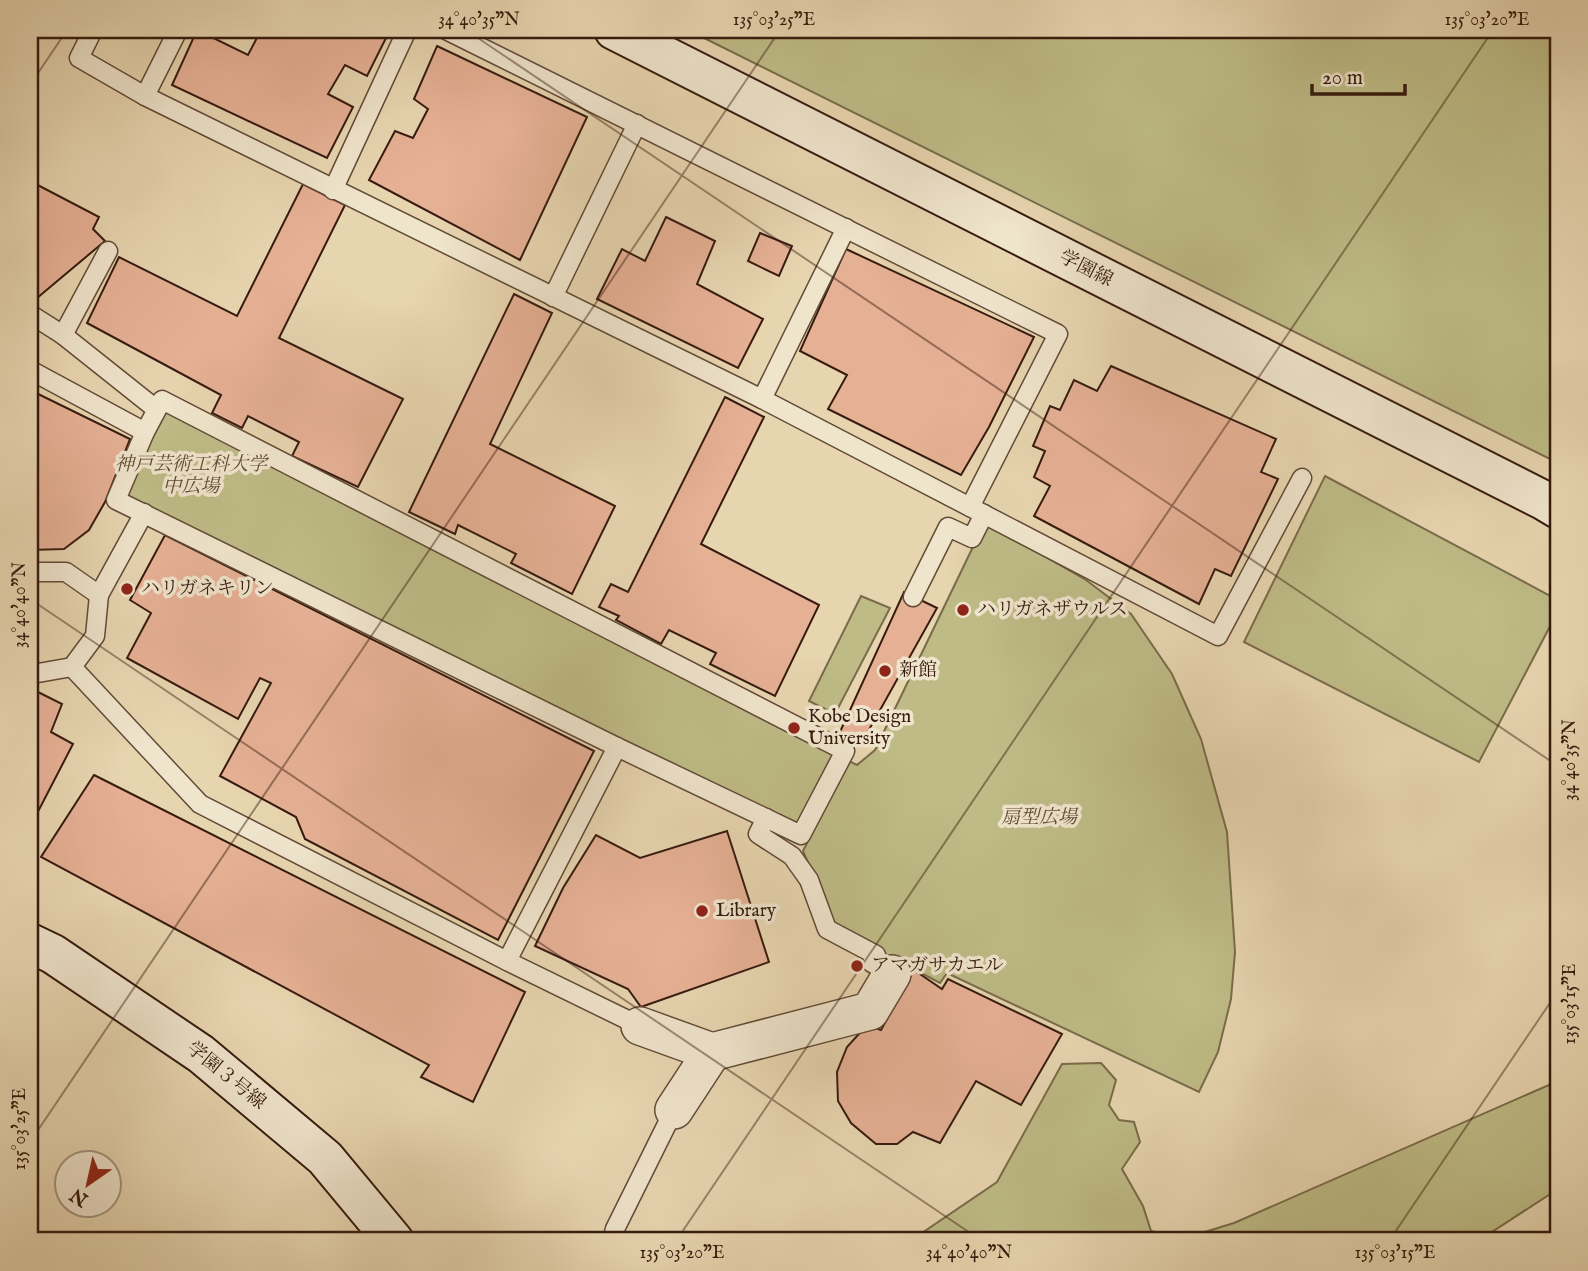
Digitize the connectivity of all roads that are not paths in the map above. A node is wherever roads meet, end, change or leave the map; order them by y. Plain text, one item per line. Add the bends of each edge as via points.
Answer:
1 (93, 30) edge
2 (178, 30) edge
3 (407, 30) edge
4 (446, 30) edge
5 (614, 30) edge
6 (145, 96) junction
7 (637, 124) junction
8 (333, 190) junction
9 (846, 228) junction
10 (108, 251) dead end
11 (553, 297) junction
12 (30, 314) edge
13 (63, 335) junction
14 (30, 370) edge
15 (762, 399) junction
16 (156, 410) junction
17 (145, 432) junction
18 (1302, 478) dead end
19 (1558, 509) edge
20 (977, 511) junction
21 (144, 513) junction
22 (30, 572) edge
23 (99, 595) junction
24 (913, 597) dead end
25 (72, 667) junction
26 (30, 669) edge
27 (617, 747) junction
28 (766, 818) junction
29 (30, 943) edge
30 (507, 961) junction
31 (900, 978) joint
32 (640, 1026) joint
33 (712, 1052) junction
34 (674, 1110) joint
35 (394, 1241) edge
36 (612, 1241) edge

1 - 6 lane via 79,58
2 - 6 lane
3 - 8 lane
4 - 7 lane
5 - 19 street, 学園線
6 - 8 lane
7 - 9 lane
7 - 11 lane
8 - 11 lane
9 - 15 lane
9 - 20 lane via 1058,334
10 - 13 lane
11 - 15 lane
12 - 13 lane
13 - 16 lane
14 - 17 lane
15 - 20 lane
16 - 17 lane
16 - 28 lane via 162,400 845,751 801,835
17 - 21 lane via 116,500
18 - 20 lane via 1218,636
20 - 24 lane via 972,538 948,527
21 - 23 lane
21 - 27 lane
22 - 23 lane via 66,572
23 - 25 lane via 95,636
25 - 26 lane via 38,673
25 - 30 lane via 200,804
27 - 28 lane
27 - 30 lane
28 - 31 lane via 758,834 792,856 809,880 827,929 876,955 872,963
29 - 35 street, 学園３号線 via 201,1054 325,1158
30 - 32 lane
31 - 33 street via 870,1011
32 - 33 street
33 - 34 street
34 - 36 lane

